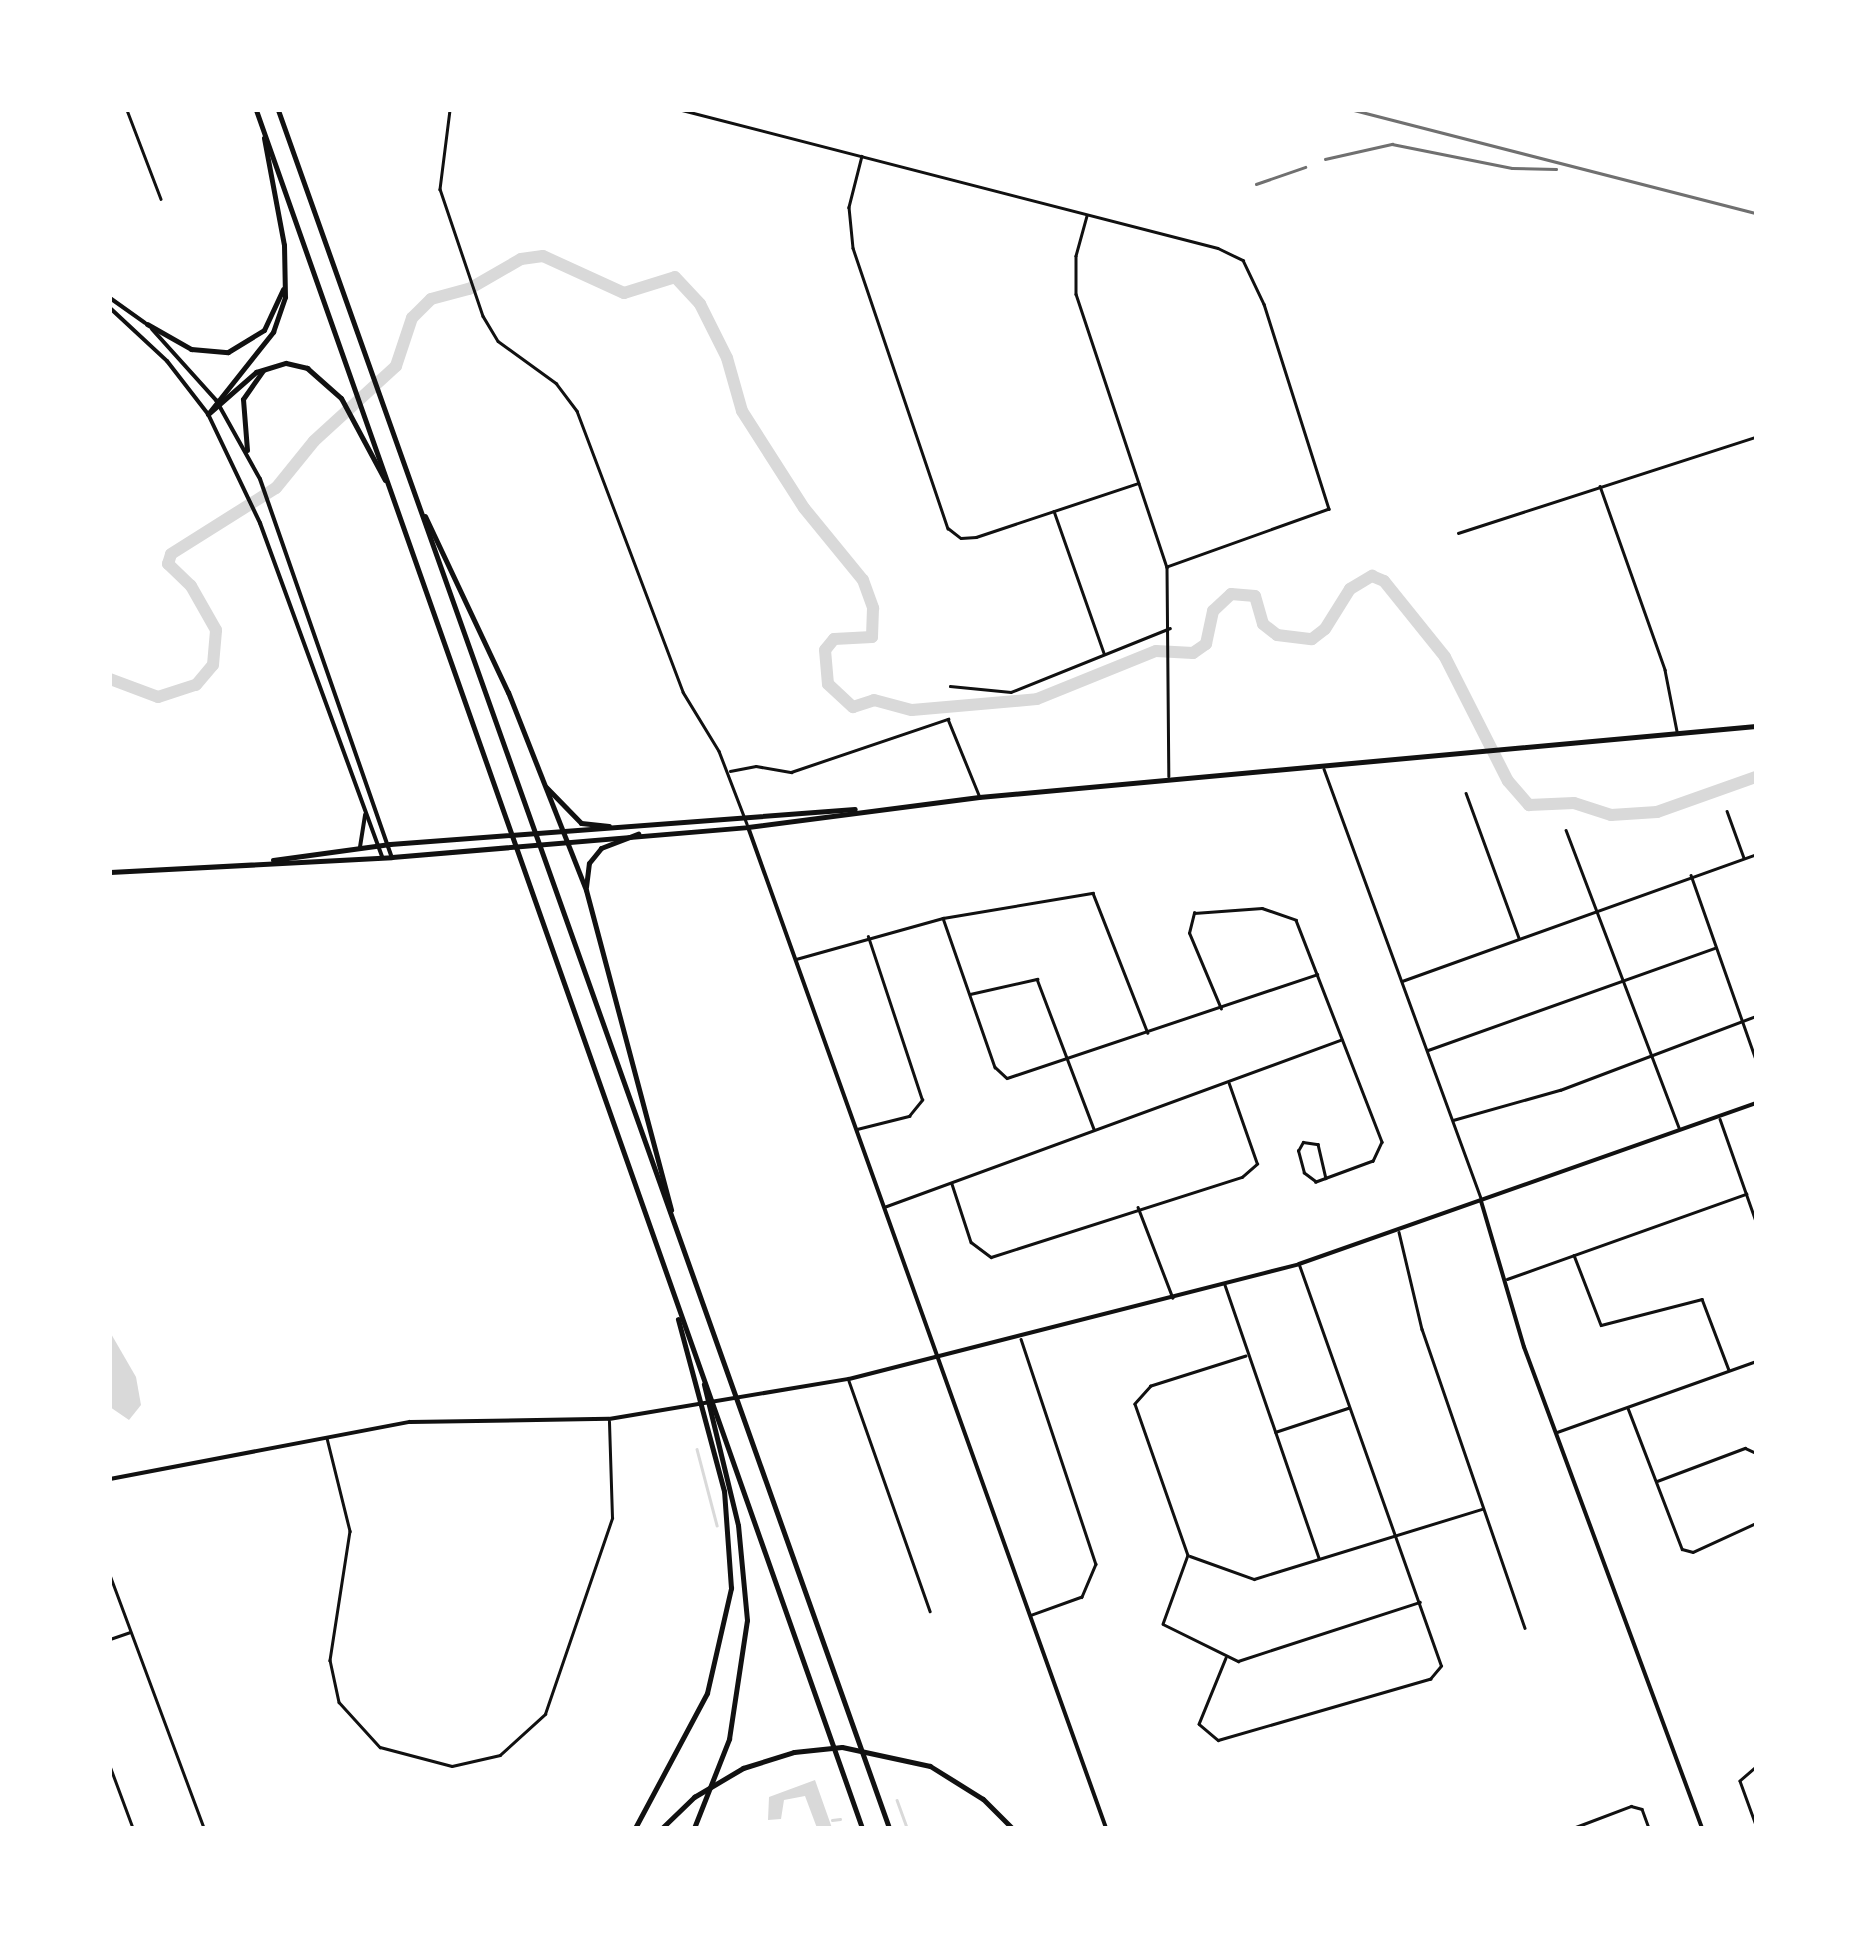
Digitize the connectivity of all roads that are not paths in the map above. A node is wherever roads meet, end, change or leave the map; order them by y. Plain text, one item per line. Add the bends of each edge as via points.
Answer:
1 (127, 110) edge
2 (256, 110) edge
3 (278, 110) edge
4 (450, 110) edge
5 (682, 110) edge
6 (260, 121) junction
7 (862, 156) junction
8 (161, 199) dead end
9 (1088, 214) junction
10 (286, 276) junction
11 (110, 298) edge
12 (110, 308) edge
13 (147, 324) junction
14 (265, 368) junction
15 (216, 400) junction
16 (221, 409) junction
17 (208, 414) junction
18 (1756, 437) edge
19 (247, 450) junction
20 (1138, 483) junction
21 (1600, 486) junction
22 (393, 496) junction
23 (415, 496) junction
24 (1054, 511) junction
25 (1458, 533) dead end
26 (1166, 567) junction
27 (1171, 628) junction
28 (1104, 655) junction
29 (950, 686) dead end
30 (1756, 726) edge
31 (1678, 732) junction
32 (1324, 766) junction
33 (728, 771) junction
34 (1169, 780) junction
35 (544, 785) junction
36 (1466, 794) dead end
37 (980, 797) junction
38 (898, 807) junction
39 (365, 809) junction
40 (1727, 811) dead end
41 (744, 816) junction
42 (609, 826) junction
43 (748, 826) junction
44 (559, 830) junction
45 (1566, 830) dead end
46 (638, 834) junction
47 (564, 842) junction
48 (390, 844) junction
49 (381, 845) junction
50 (358, 848) junction
51 (1756, 854) edge
52 (382, 858) junction
53 (392, 858) junction
54 (1745, 859) junction
55 (254, 864) junction
56 (110, 872) edge
57 (1690, 874) junction
58 (586, 890) junction
59 (1597, 907) junction
60 (943, 918) junction
61 (868, 935) junction
62 (1519, 938) junction
63 (1714, 948) junction
64 (795, 959) junction
65 (1320, 973) junction
66 (1401, 982) junction
67 (1625, 983) junction
68 (970, 994) junction
69 (1221, 1008) junction
70 (1756, 1016) edge
71 (1742, 1021) junction
72 (1148, 1036) junction
73 (1343, 1040) junction
74 (1426, 1051) junction
75 (1651, 1054) junction
76 (1070, 1059) junction
77 (1756, 1060) edge
78 (1228, 1082) junction
79 (1756, 1103) edge
80 (1719, 1116) junction
81 (1452, 1120) junction
82 (856, 1129) junction
83 (1680, 1129) junction
84 (1095, 1130) junction
85 (1326, 1178) junction
86 (951, 1182) junction
87 (1746, 1194) junction
88 (1481, 1200) junction
89 (1138, 1206) junction
90 (882, 1208) junction
91 (1756, 1221) edge
92 (675, 1227) junction
93 (1399, 1230) junction
94 (1574, 1256) junction
95 (1299, 1264) junction
96 (1503, 1280) junction
97 (668, 1283) junction
98 (1225, 1285) junction
99 (1172, 1298) junction
100 (1021, 1339) junction
101 (1246, 1356) junction
102 (938, 1358) junction
103 (1756, 1361) edge
104 (1729, 1370) junction
105 (849, 1380) junction
106 (705, 1396) junction
107 (1350, 1408) junction
108 (1628, 1408) junction
109 (708, 1418) junction
110 (609, 1420) junction
111 (1556, 1432) junction
112 (1274, 1433) junction
113 (327, 1437) junction
114 (1756, 1452) edge
115 (110, 1479) edge
116 (1656, 1482) junction
117 (1484, 1508) junction
118 (1756, 1523) edge
119 (1398, 1535) junction
120 (1188, 1555) junction
121 (1320, 1560) junction
122 (110, 1575) edge
123 (1422, 1602) junction
124 (930, 1611) dead end
125 (1032, 1615) junction
126 (1525, 1628) dead end
127 (132, 1631) junction
128 (110, 1639) edge
129 (1226, 1658) junction
130 (110, 1766) edge
131 (1756, 1767) edge
132 (112, 1778) edge
133 (1756, 1825) edge
134 (888, 1826) edge
135 (133, 1828) edge
136 (204, 1828) edge
137 (635, 1828) edge
138 (662, 1828) edge
139 (694, 1828) edge
140 (862, 1828) edge
141 (1012, 1828) edge
142 (1106, 1828) edge
143 (1573, 1828) edge
144 (1649, 1828) edge
145 (1702, 1828) edge

1 - 8 street
2 - 6 main road
3 - 23 main road
4 - 33 street via 440,189 477,300 498,342 556,384 577,411 683,692
5 - 7 street
6 - 10 main road
6 - 22 main road
7 - 9 street
7 - 24 street via 849,206 853,248 948,528 969,538
9 - 20 street via 1076,256 1076,294
9 - 26 street via 1243,260 1254,275 1330,497 1318,519
10 - 13 main road via 272,318 240,349 191,350
10 - 15 main road via 272,332
11 - 13 street
12 - 17 street via 167,361
13 - 15 street
14 - 16 main road
14 - 19 main road via 243,399
14 - 22 main road via 307,368 341,398
15 - 16 street
15 - 17 main road
16 - 17 main road
16 - 19 street
17 - 39 street via 260,523
18 - 21 street
19 - 48 street
20 - 24 street
20 - 26 street
21 - 25 street
21 - 31 street via 1666,670
22 - 97 main road
23 - 35 main road via 508,692
23 - 92 main road
24 - 28 street
26 - 27 street
27 - 28 street
27 - 34 street
28 - 29 street via 1011,692
30 - 31 main road
31 - 32 main road
32 - 34 main road
32 - 66 street
33 - 37 street via 756,766 792,772 948,718
33 - 41 street
34 - 37 main road
35 - 42 main road via 578,821
35 - 44 main road
36 - 62 street
37 - 38 main road
38 - 41 main road
38 - 43 main road
39 - 49 street
39 - 50 street via 366,838
40 - 54 street
41 - 42 main road
41 - 43 street
42 - 44 main road
43 - 46 main road
43 - 64 street
44 - 47 main road
44 - 48 main road
45 - 59 street
46 - 47 main road
46 - 58 main road via 601,848 589,863
47 - 53 main road
47 - 58 main road
48 - 49 main road
48 - 53 street
49 - 50 main road
49 - 52 street
50 - 55 main road
51 - 54 street
52 - 53 main road
52 - 55 main road
54 - 57 street
55 - 56 main road
57 - 59 street
57 - 63 street
58 - 92 main road
59 - 62 street
59 - 67 street
60 - 61 street
60 - 68 street
60 - 72 street via 1093,893
61 - 64 street
61 - 82 street via 922,1100 909,1116
62 - 66 street
63 - 67 street
63 - 71 street
64 - 82 street
65 - 69 street
65 - 69 street via 1289,914 1201,910 1190,918 1189,933
65 - 73 street
66 - 74 street
67 - 74 street
67 - 75 street
68 - 76 street via 1037,980
68 - 76 street via 1002,1077
69 - 72 street
70 - 71 street
71 - 75 street
71 - 77 street
72 - 76 street
73 - 78 street
73 - 85 street via 1382,1148 1373,1161
74 - 81 street
75 - 81 street via 1560,1090
75 - 83 street
76 - 84 street
78 - 84 street
78 - 89 street via 1254,1170
79 - 80 street
80 - 83 street
80 - 87 street
81 - 88 street
82 - 90 street
83 - 88 street
84 - 86 street
85 - 85 street via 1318,1144 1302,1142 1298,1154 1306,1176
86 - 89 street via 971,1242 991,1257
86 - 90 street
87 - 91 street
87 - 94 street
88 - 93 street
88 - 96 street
89 - 99 street
90 - 102 street
92 - 134 main road
93 - 95 street
93 - 117 street via 1422,1328
94 - 96 street
94 - 104 street via 1601,1324 1702,1299
95 - 98 street
95 - 107 street
96 - 111 street
97 - 106 main road
97 - 106 main road
98 - 99 street
98 - 101 street
99 - 100 street
100 - 102 street
100 - 125 street via 1096,1564 1082,1597
101 - 112 street
101 - 120 street via 1151,1386 1135,1404
102 - 105 street
102 - 125 street
103 - 104 street
104 - 108 street
105 - 110 street
105 - 124 street
106 - 109 main road
106 - 140 main road via 720,1416
107 - 112 street
107 - 119 street
108 - 111 street
108 - 116 street
109 - 137 main road via 729,1518 727,1620 698,1714
109 - 139 main road via 744,1574 745,1655 720,1770
110 - 113 street via 410,1422
110 - 113 street via 612,1518 549,1704 528,1734 500,1755 452,1766 380,1747 339,1702 330,1660 350,1531
111 - 145 street
112 - 121 street
113 - 115 street
114 - 116 street via 1745,1448
116 - 118 street via 1685,1552
117 - 119 street
117 - 126 street
119 - 121 street
119 - 123 street
120 - 121 street via 1254,1579
120 - 129 street via 1164,1624
122 - 127 street
123 - 129 street via 1238,1662
123 - 129 street via 1441,1659 1436,1676 1218,1740 1199,1724
125 - 142 street
127 - 128 street
127 - 136 street
130 - 132 street
131 - 133 street via 1740,1781
132 - 135 street
138 - 141 main road via 731,1774 824,1748 879,1751 948,1776
143 - 144 street via 1631,1806 1642,1810

